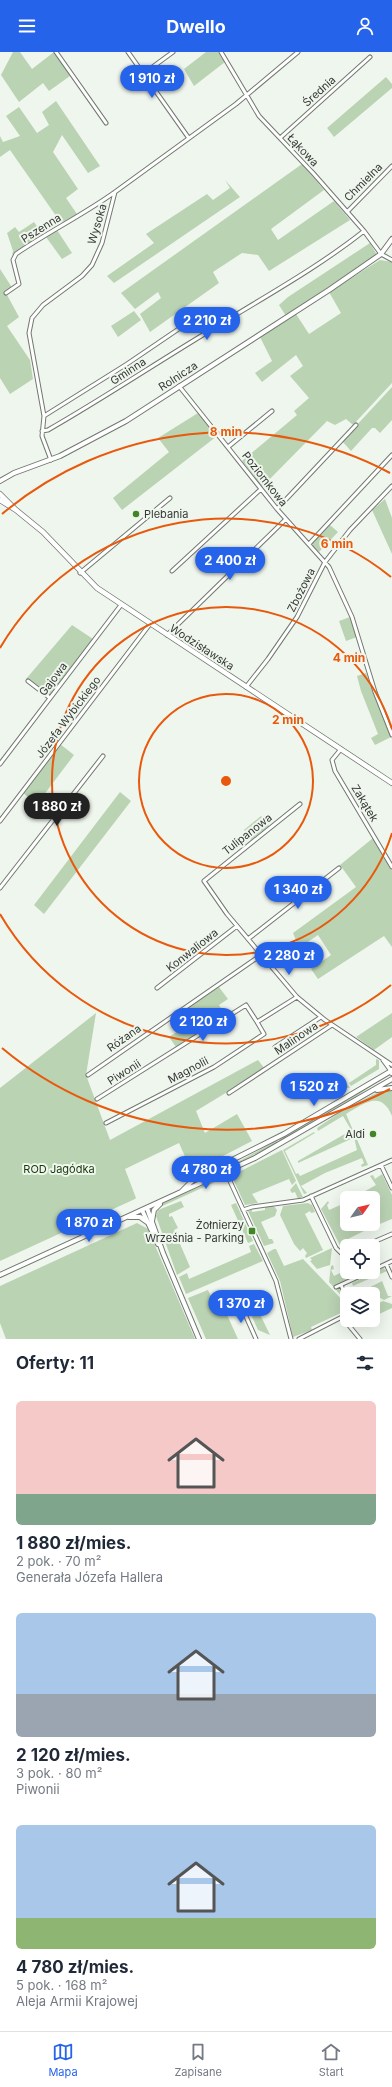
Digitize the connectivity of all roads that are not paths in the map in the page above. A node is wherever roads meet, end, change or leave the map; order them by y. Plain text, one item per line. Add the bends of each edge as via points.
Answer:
1 (56, 52) edge
2 (128, 52) edge
3 (173, 52) edge
4 (221, 52) edge
5 (291, 52) edge
6 (298, 52) edge
7 (293, 57) junction
8 (370, 57) dead end
9 (143, 74) junction
10 (246, 96) junction
11 (106, 123) dead end
12 (188, 137) junction
13 (280, 138) junction
14 (392, 166) edge
15 (114, 192) junction
16 (347, 212) junction
17 (364, 231) junction
18 (392, 239) edge
19 (381, 254) junction
20 (392, 260) edge
21 (6, 293) dead end
22 (183, 326) dead end
23 (178, 386) junction
24 (272, 411) dead end
25 (44, 416) junction
26 (356, 425) dead end
27 (42, 431) junction
28 (228, 447) junction
29 (392, 455) edge
30 (51, 460) junction
31 (0, 481) edge
32 (392, 486) edge
33 (261, 489) junction
34 (0, 494) edge
35 (170, 498) dead end
36 (0, 500) edge
37 (277, 509) junction
38 (16, 510) junction
39 (286, 519) junction
40 (309, 544) junction
41 (325, 562) junction
42 (172, 571) dead end
43 (80, 572) junction
44 (120, 605) junction
45 (150, 624) junction
46 (167, 636) junction
47 (28, 681) dead end
48 (246, 687) junction
49 (50, 698) junction
50 (392, 735) edge
51 (341, 749) junction
52 (103, 756) dead end
53 (0, 764) edge
54 (392, 783) edge
55 (300, 804) dead end
56 (0, 821) edge
57 (392, 867) edge
58 (339, 868) dead end
59 (205, 878) joint
60 (0, 888) edge
61 (237, 926) junction
62 (248, 939) junction
63 (261, 955) junction
64 (157, 988) dead end
65 (297, 997) junction
66 (321, 1017) junction
67 (257, 1022) junction
68 (332, 1025) junction
69 (275, 1047) dead end
70 (382, 1058) junction
71 (392, 1065) edge
72 (392, 1071) edge
73 (88, 1075) dead end
74 (392, 1079) edge
75 (392, 1088) edge
76 (372, 1091) junction
77 (229, 1093) dead end
78 (97, 1099) dead end
79 (106, 1123) dead end
80 (392, 1160) edge
81 (381, 1165) junction
82 (223, 1166) junction
83 (226, 1172) junction
84 (392, 1188) edge
85 (180, 1194) junction
86 (311, 1196) junction
87 (163, 1201) junction
88 (145, 1209) junction
89 (243, 1210) junction
90 (123, 1219) junction
91 (150, 1223) junction
92 (392, 1234) edge
93 (380, 1239) edge
94 (340, 1252) edge
95 (392, 1261) edge
96 (386, 1264) junction
97 (380, 1267) edge
98 (0, 1276) edge
99 (392, 1277) edge
100 (353, 1279) edge
101 (341, 1285) joint
102 (336, 1287) dead end
103 (240, 1303) dead end
104 (199, 1339) edge
105 (256, 1339) edge
106 (291, 1339) edge
107 (299, 1339) edge
108 (360, 1339) edge

1 - 11 street
2 - 9 street
3 - 9 street
4 - 10 street, Łąkowa
5 - 7 street
6 - 7 street, Wysoka
7 - 10 street, Wysoka
8 - 13 street, Średnia
9 - 12 street
10 - 12 street, Wysoka
10 - 13 street, Łąkowa via 259,116
12 - 15 street, Wysoka
13 - 16 street, Łąkowa
14 - 16 street, Chmielna
15 - 21 street, Pszenna via 88,211 16,254 13,260 18,284
15 - 25 street, Wysoka via 102,243 92,265 82,276 43,304 30,323 30,338
16 - 17 street, Łąkowa
17 - 19 street, Łąkowa
17 - 27 street, Gminna via 272,293 93,405
18 - 19 street, Rolnicza
19 - 20 street
19 - 23 street, Rolnicza
22 - 25 street
23 - 28 street, Poziomkowa
23 - 30 street, Rolnicza via 118,426
24 - 28 street
25 - 27 street, Wysoka
26 - 37 street
27 - 30 street, Wysoka via 43,441
28 - 33 street, Poziomkowa
29 - 40 street
30 - 31 street, Rolnicza via 14,473
32 - 41 street, Zbożowa via 350,530
33 - 37 street, Poziomkowa
33 - 42 street
34 - 38 main road, Wodzisławska
35 - 43 street
36 - 38 main road, Wodzisławska
37 - 39 street, Poziomkowa
38 - 43 main road, Wodzisławska via 43,532
39 - 40 street, Poziomkowa
39 - 46 street
40 - 41 street, Poziomkowa
41 - 48 street, Zbożowa via 297,618
41 - 50 street, Poziomkowa via 352,617 375,692
43 - 44 main road, Wodzisławska via 96,588
44 - 45 main road, Wodzisławska
44 - 49 street, Gajowa
45 - 46 main road, Wodzisławska
45 - 56 street, Józefa Wybickiego
46 - 48 main road, Wodzisławska
47 - 49 street
48 - 51 main road, Wodzisławska
49 - 53 street, Gajowa
51 - 54 main road, Wodzisławska
51 - 57 street, Zakątek via 332,760 335,771
52 - 60 street
55 - 59 street, Tulipanowa
58 - 62 street
59 - 61 street, Malinowa via 205,882
61 - 62 street, Malinowa
61 - 64 street, Konwaliowa
62 - 63 street, Malinowa
63 - 65 street, Malinowa
63 - 73 street, Różana
65 - 66 street, Malinowa
65 - 67 street
66 - 68 street, Malinowa
66 - 69 street
67 - 78 street, Piwonii via 246,1006
67 - 79 street, Magnolii via 264,1034 214,1066
68 - 70 street, Malinowa
68 - 77 street, Malinowa
70 - 71 street, Malinowa
70 - 72 street, Malinowa
72 - 82 street
74 - 76 street
75 - 76 street
76 - 83 street
80 - 81 street
81 - 84 street
81 - 86 street
82 - 83 street
82 - 85 street via 194,1179
83 - 85 street
83 - 89 street
85 - 87 street
86 - 89 street via 298,1202
86 - 94 street
87 - 88 street
87 - 91 street via 154,1210
88 - 90 street
88 - 91 street
89 - 106 street via 276,1280
90 - 91 street via 140,1217
90 - 98 street
91 - 104 street
92 - 93 street
95 - 96 street
96 - 97 street
96 - 99 street
100 - 101 street
101 - 102 street
103 - 105 street
107 - 108 street via 342,1317

